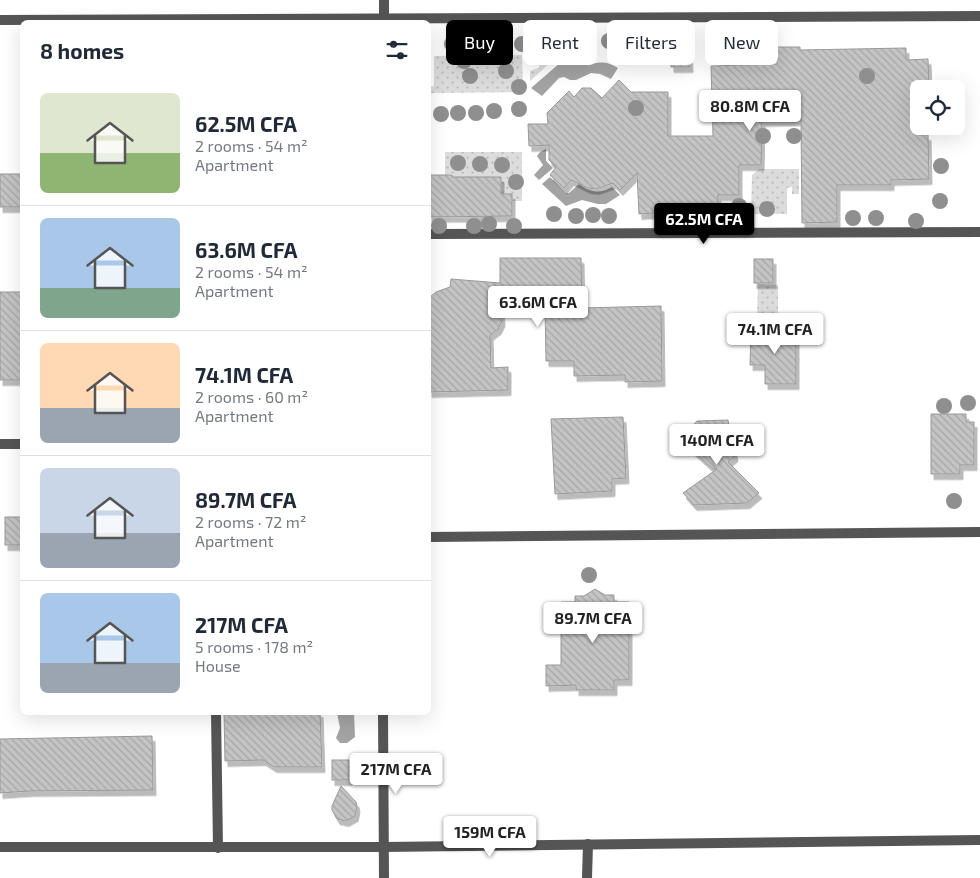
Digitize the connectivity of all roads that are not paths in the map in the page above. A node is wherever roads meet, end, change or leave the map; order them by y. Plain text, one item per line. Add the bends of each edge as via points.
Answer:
1 (384, 0) edge
2 (980, 16) edge
3 (0, 20) edge
4 (20, 20) edge
5 (384, 20) edge
6 (980, 232) edge
7 (431, 234) edge
8 (0, 444) edge
9 (20, 444) edge
10 (980, 532) edge
11 (431, 537) edge
12 (216, 715) edge
13 (383, 715) edge
14 (980, 840) edge
15 (588, 844) junction
16 (0, 847) edge
17 (383, 847) junction
18 (218, 848) junction
19 (384, 878) edge
20 (587, 878) edge

1 - 5 street
2 - 5 street
3 - 4 street
6 - 7 street
8 - 9 street
10 - 11 street
12 - 18 street
13 - 17 street
14 - 15 street
15 - 17 street
15 - 20 street
16 - 18 street
17 - 18 street
17 - 19 street

